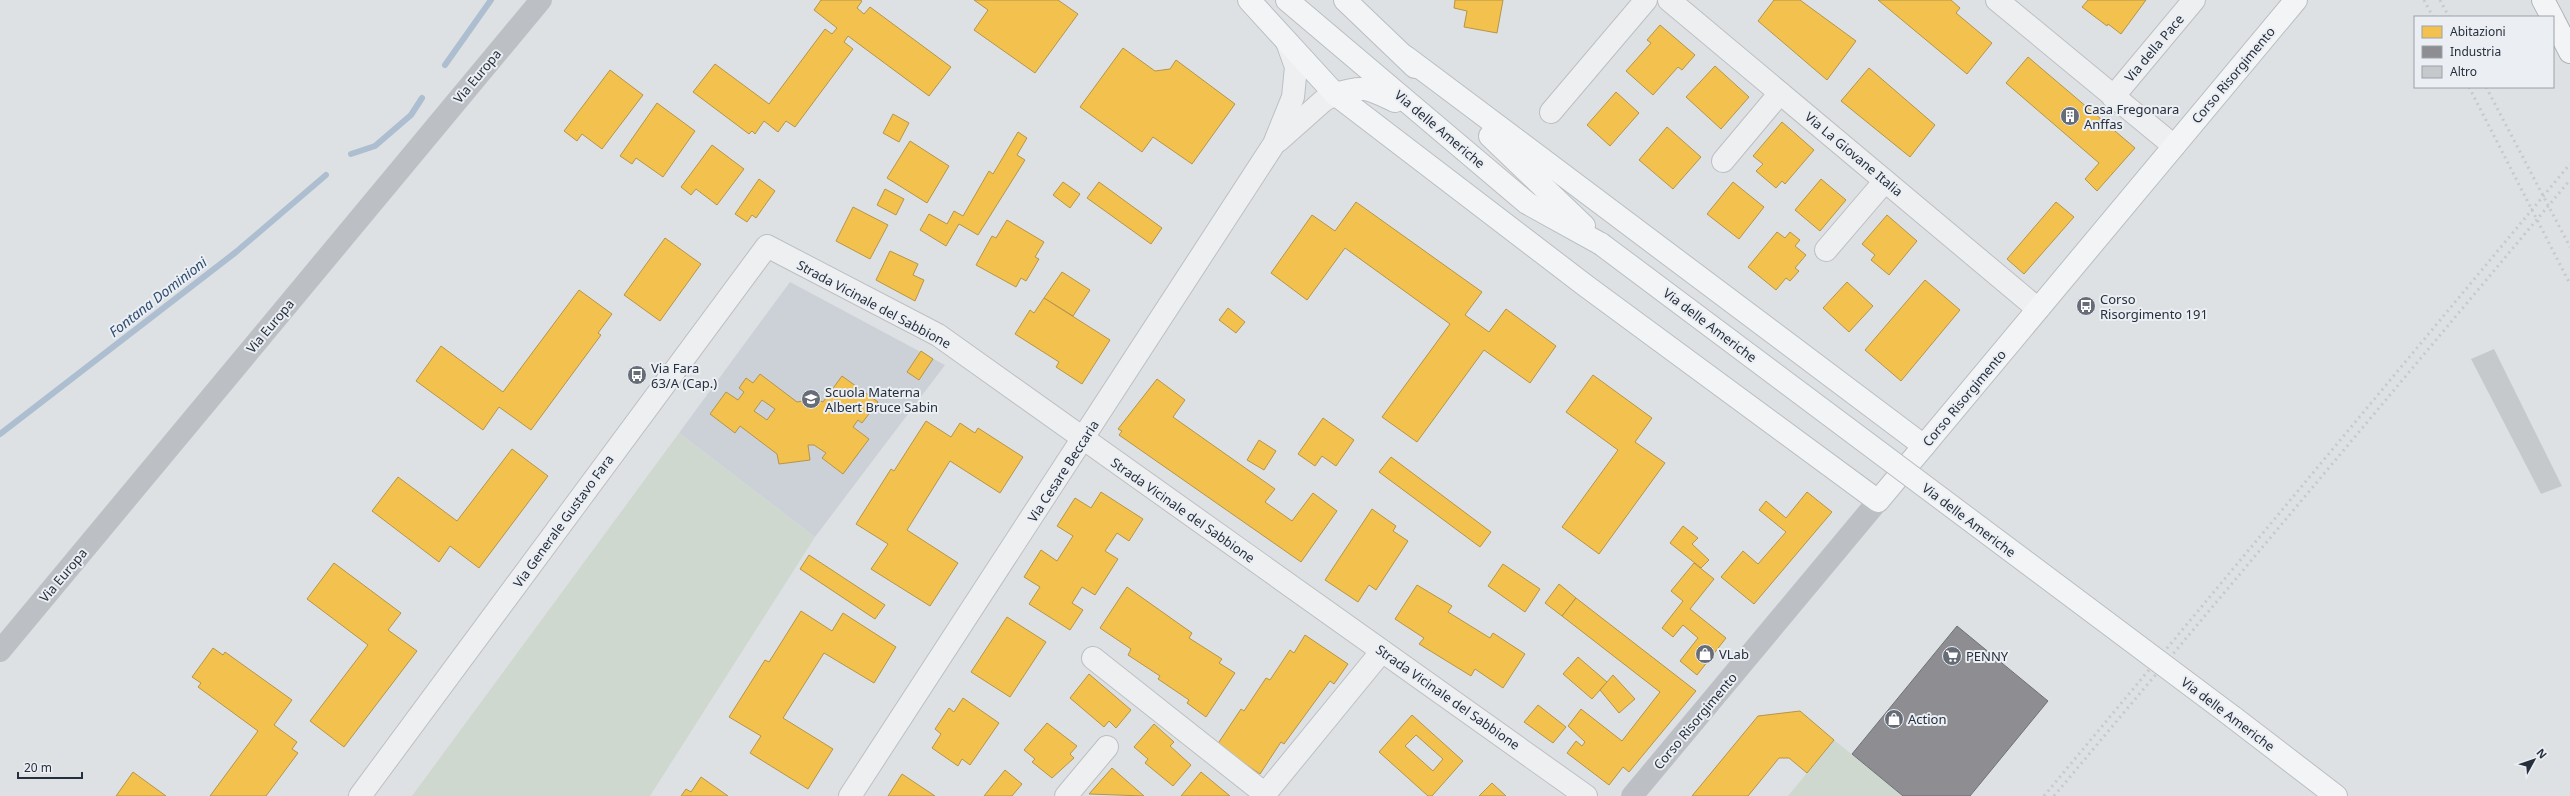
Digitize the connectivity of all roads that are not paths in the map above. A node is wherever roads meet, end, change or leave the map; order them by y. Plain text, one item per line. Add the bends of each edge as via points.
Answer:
1 (541, 0) edge
2 (1249, 0) edge
3 (1287, 0) edge
4 (1344, 0) edge
5 (1646, 0) edge
6 (1669, 0) edge
7 (1997, 0) edge
8 (2194, 0) edge
9 (2296, 0) edge
10 (2543, 0) edge
11 (2551, 16) edge
12 (2554, 22) edge
13 (1287, 42) junction
14 (2570, 52) edge
15 (1406, 57) junction
16 (1780, 93) junction
17 (1335, 94) junction
18 (2114, 97) junction
19 (1551, 112) dead end
20 (1423, 115) junction
21 (1274, 144) junction
22 (2174, 146) junction
23 (1723, 161) dead end
24 (1886, 181) junction
25 (1601, 244) junction
26 (767, 246) joint
27 (1826, 250) dead end
28 (2038, 309) junction
29 (1084, 439) junction
30 (1924, 446) junction
31 (1878, 501) junction
32 (0, 651) edge
33 (1382, 651) junction
34 (1093, 658) dead end
35 (1107, 747) dead end
36 (360, 796) edge
37 (850, 796) edge
38 (1066, 796) edge
39 (1586, 796) edge
40 (1632, 796) edge
41 (2336, 796) edge

1 - 32 main road, Via Europa
2 - 13 main road
3 - 20 main road, Via delle Americhe
4 - 15 main road, Via delle Americhe
5 - 19 street
6 - 16 street, Via La Giovane Italia
7 - 18 street
8 - 18 street, Via della Pace
9 - 22 main road, Corso Risorgimento
10 - 11 main road
12 - 14 main road
13 - 17 main road
13 - 21 street, Via Cesare Beccaria via 1296,67 1293,97
15 - 25 main road, Via delle Americhe via 1541,183
15 - 30 main road
16 - 23 street
16 - 24 street, Via La Giovane Italia
17 - 20 main road via 1357,87 1372,90
17 - 21 street, Via Cesare Beccaria via 1323,100
17 - 31 main road via 1586,286
18 - 22 street
20 - 25 main road, Via delle Americhe via 1527,203
21 - 29 street, Via Cesare Beccaria
22 - 28 main road, Corso Risorgimento
24 - 27 street
24 - 28 street, Via La Giovane Italia
25 - 41 main road, Via delle Americhe, bridge
26 - 29 street, Strada Vicinale del Sabbione via 938,335
26 - 36 street, Via Generale Gustavo Fara
28 - 30 main road, Corso Risorgimento
29 - 33 street, Strada Vicinale del Sabbione
29 - 37 street, Via Cesare Beccaria
30 - 31 main road, Corso Risorgimento
31 - 40 main road, Corso Risorgimento
33 - 34 street via 1265,794
33 - 39 street, Strada Vicinale del Sabbione
35 - 38 street

